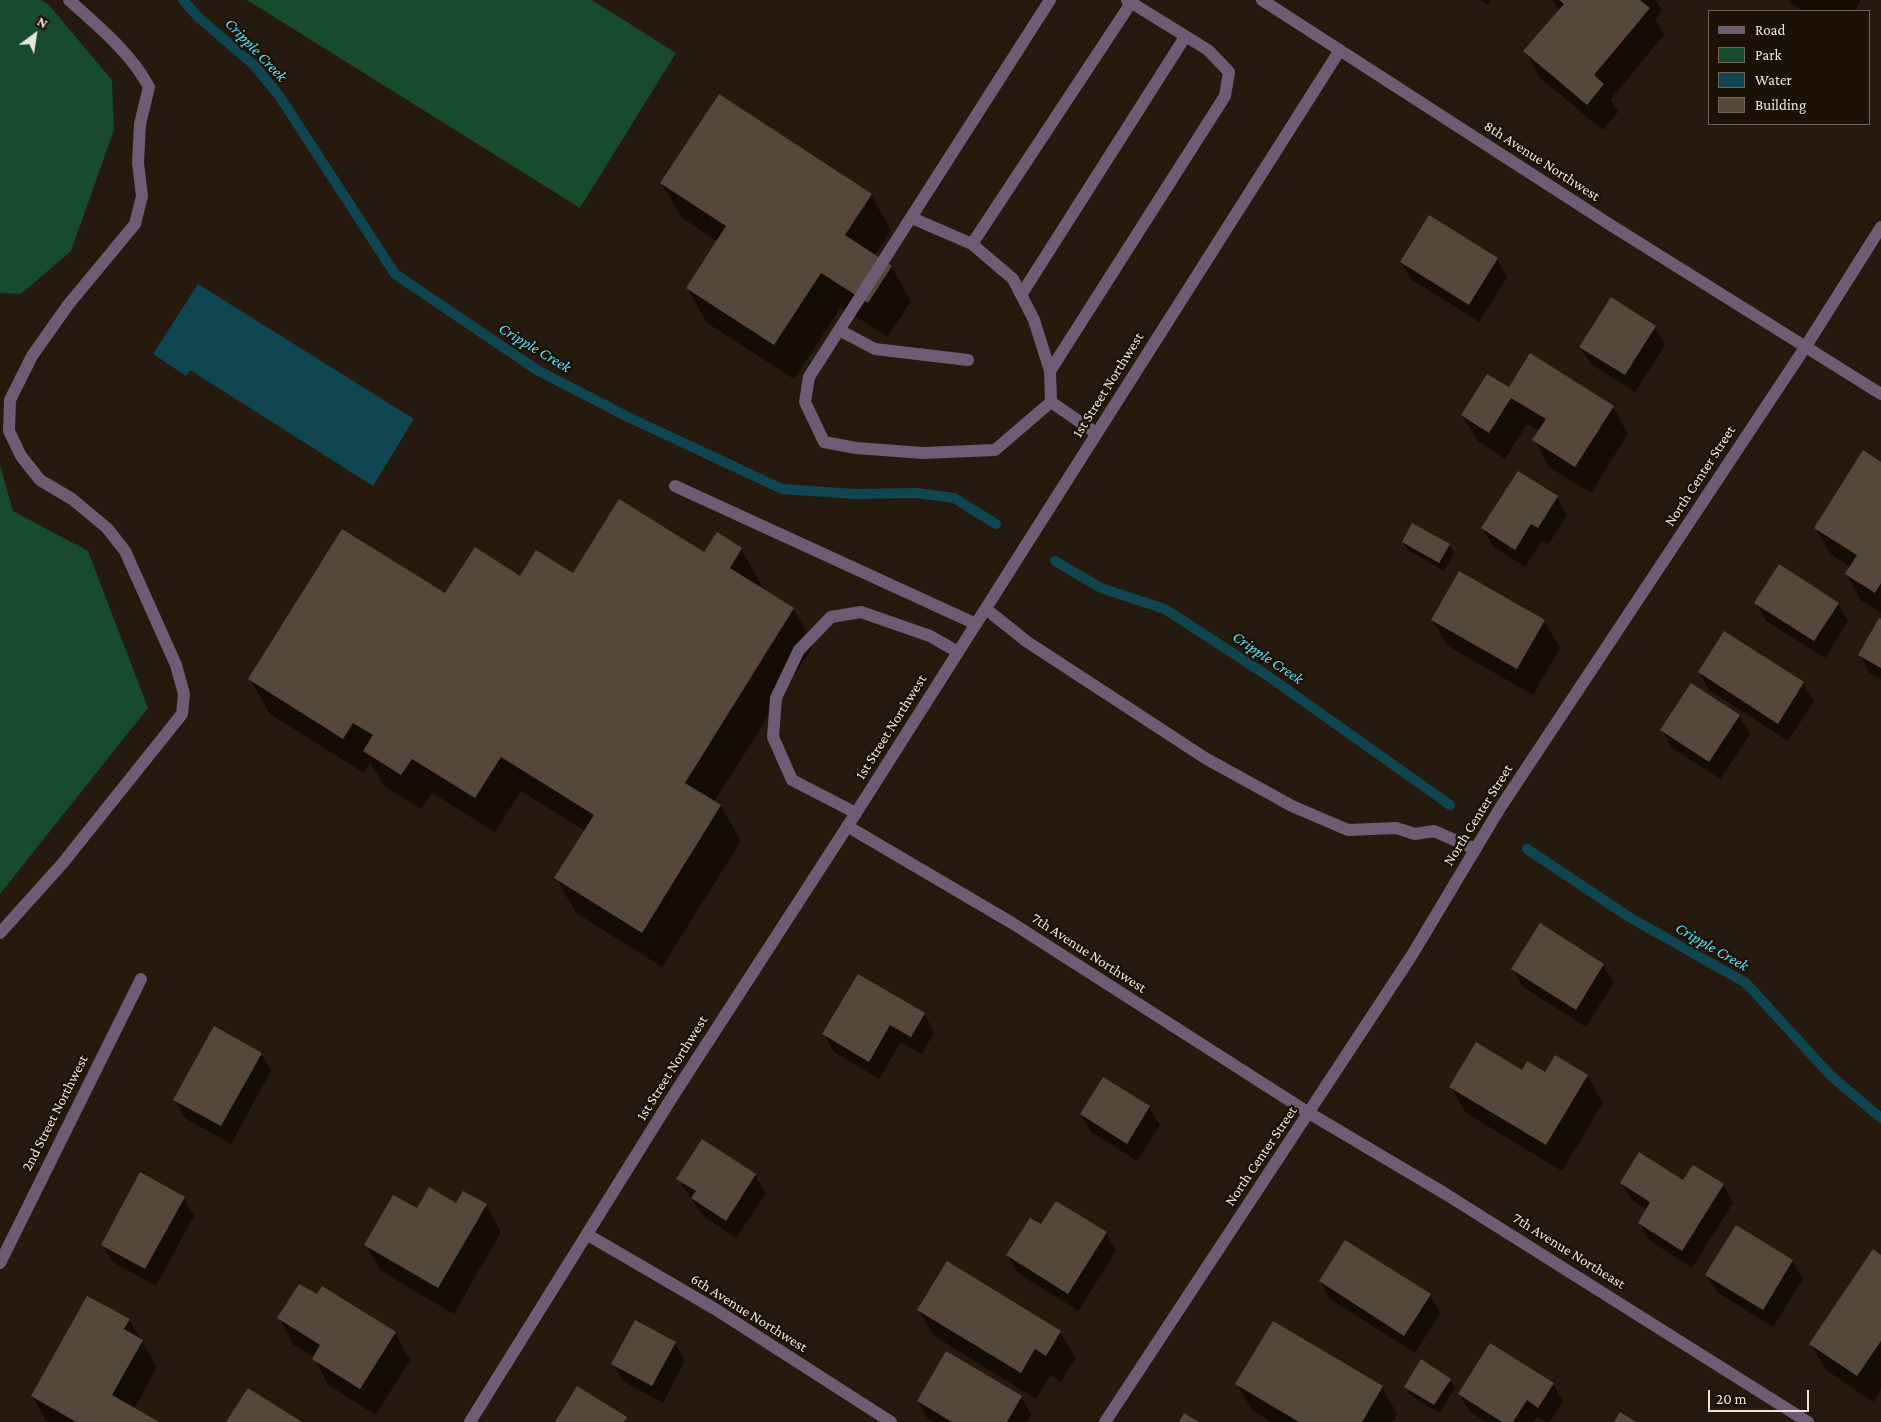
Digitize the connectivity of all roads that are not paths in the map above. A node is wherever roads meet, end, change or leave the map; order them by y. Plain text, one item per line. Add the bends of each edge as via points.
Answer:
1 (69, 0) edge
2 (1050, 0) edge
3 (1262, 0) edge
4 (1129, 1) edge
5 (1186, 37) junction
6 (1340, 50) junction
7 (912, 218) junction
8 (1881, 227) edge
9 (972, 244) junction
10 (1021, 295) junction
11 (839, 330) junction
12 (1806, 346) junction
13 (968, 360) dead end
14 (1050, 371) junction
15 (1881, 394) edge
16 (1051, 402) junction
17 (1096, 433) junction
18 (675, 486) dead end
19 (986, 609) junction
20 (976, 624) junction
21 (958, 652) junction
22 (856, 813) junction
23 (847, 826) junction
24 (1475, 849) junction
25 (0, 934) edge
26 (141, 979) dead end
27 (1309, 1113) junction
28 (588, 1235) junction
29 (0, 1263) edge
30 (470, 1422) edge
31 (891, 1422) edge
32 (1105, 1422) edge
33 (1808, 1422) edge

1 - 25 street via 142,73 149,87 140,124 138,163 142,196 135,224 68,305 32,356 10,400 9,431 21,456 40,480 100,522 125,551 176,665 184,694 182,714 62,864
2 - 7 street
3 - 6 street, 8th Avenue Northwest
4 - 5 street
4 - 9 street
5 - 10 street
5 - 14 street via 1208,50 1229,72 1225,96
6 - 12 street, 8th Avenue Northwest via 1609,224
6 - 17 street, 1st Street Northwest
7 - 9 street
7 - 11 street
8 - 12 street, North Center Street
9 - 10 street via 1013,279
10 - 14 street via 1034,320
11 - 13 street via 875,349
11 - 16 street via 809,377 805,402 824,442 924,453 995,450
12 - 15 street, 8th Avenue Northwest
12 - 24 street, North Center Street
14 - 16 street
16 - 17 street
17 - 19 street, 1st Street Northwest
18 - 20 street
19 - 20 street, 1st Street Northwest
19 - 24 street via 1026,641 1205,758 1292,806 1348,830 1396,828 1415,834 1434,832
20 - 21 street, 1st Street Northwest
21 - 22 street, 1st Street Northwest
21 - 22 street via 930,636 861,612 832,617 799,650 776,698 773,737 792,780
22 - 23 street, 1st Street Northwest
23 - 27 street, 7th Avenue Northwest via 1012,923
23 - 28 street, 1st Street Northwest via 671,1099
24 - 27 street, North Center Street via 1412,955
26 - 29 street, 2nd Street Northwest
27 - 32 street, North Center Street
27 - 33 street, 7th Avenue Northeast via 1444,1192
28 - 30 street, 1st Street Northwest
28 - 31 street, 6th Avenue Northwest via 715,1309

